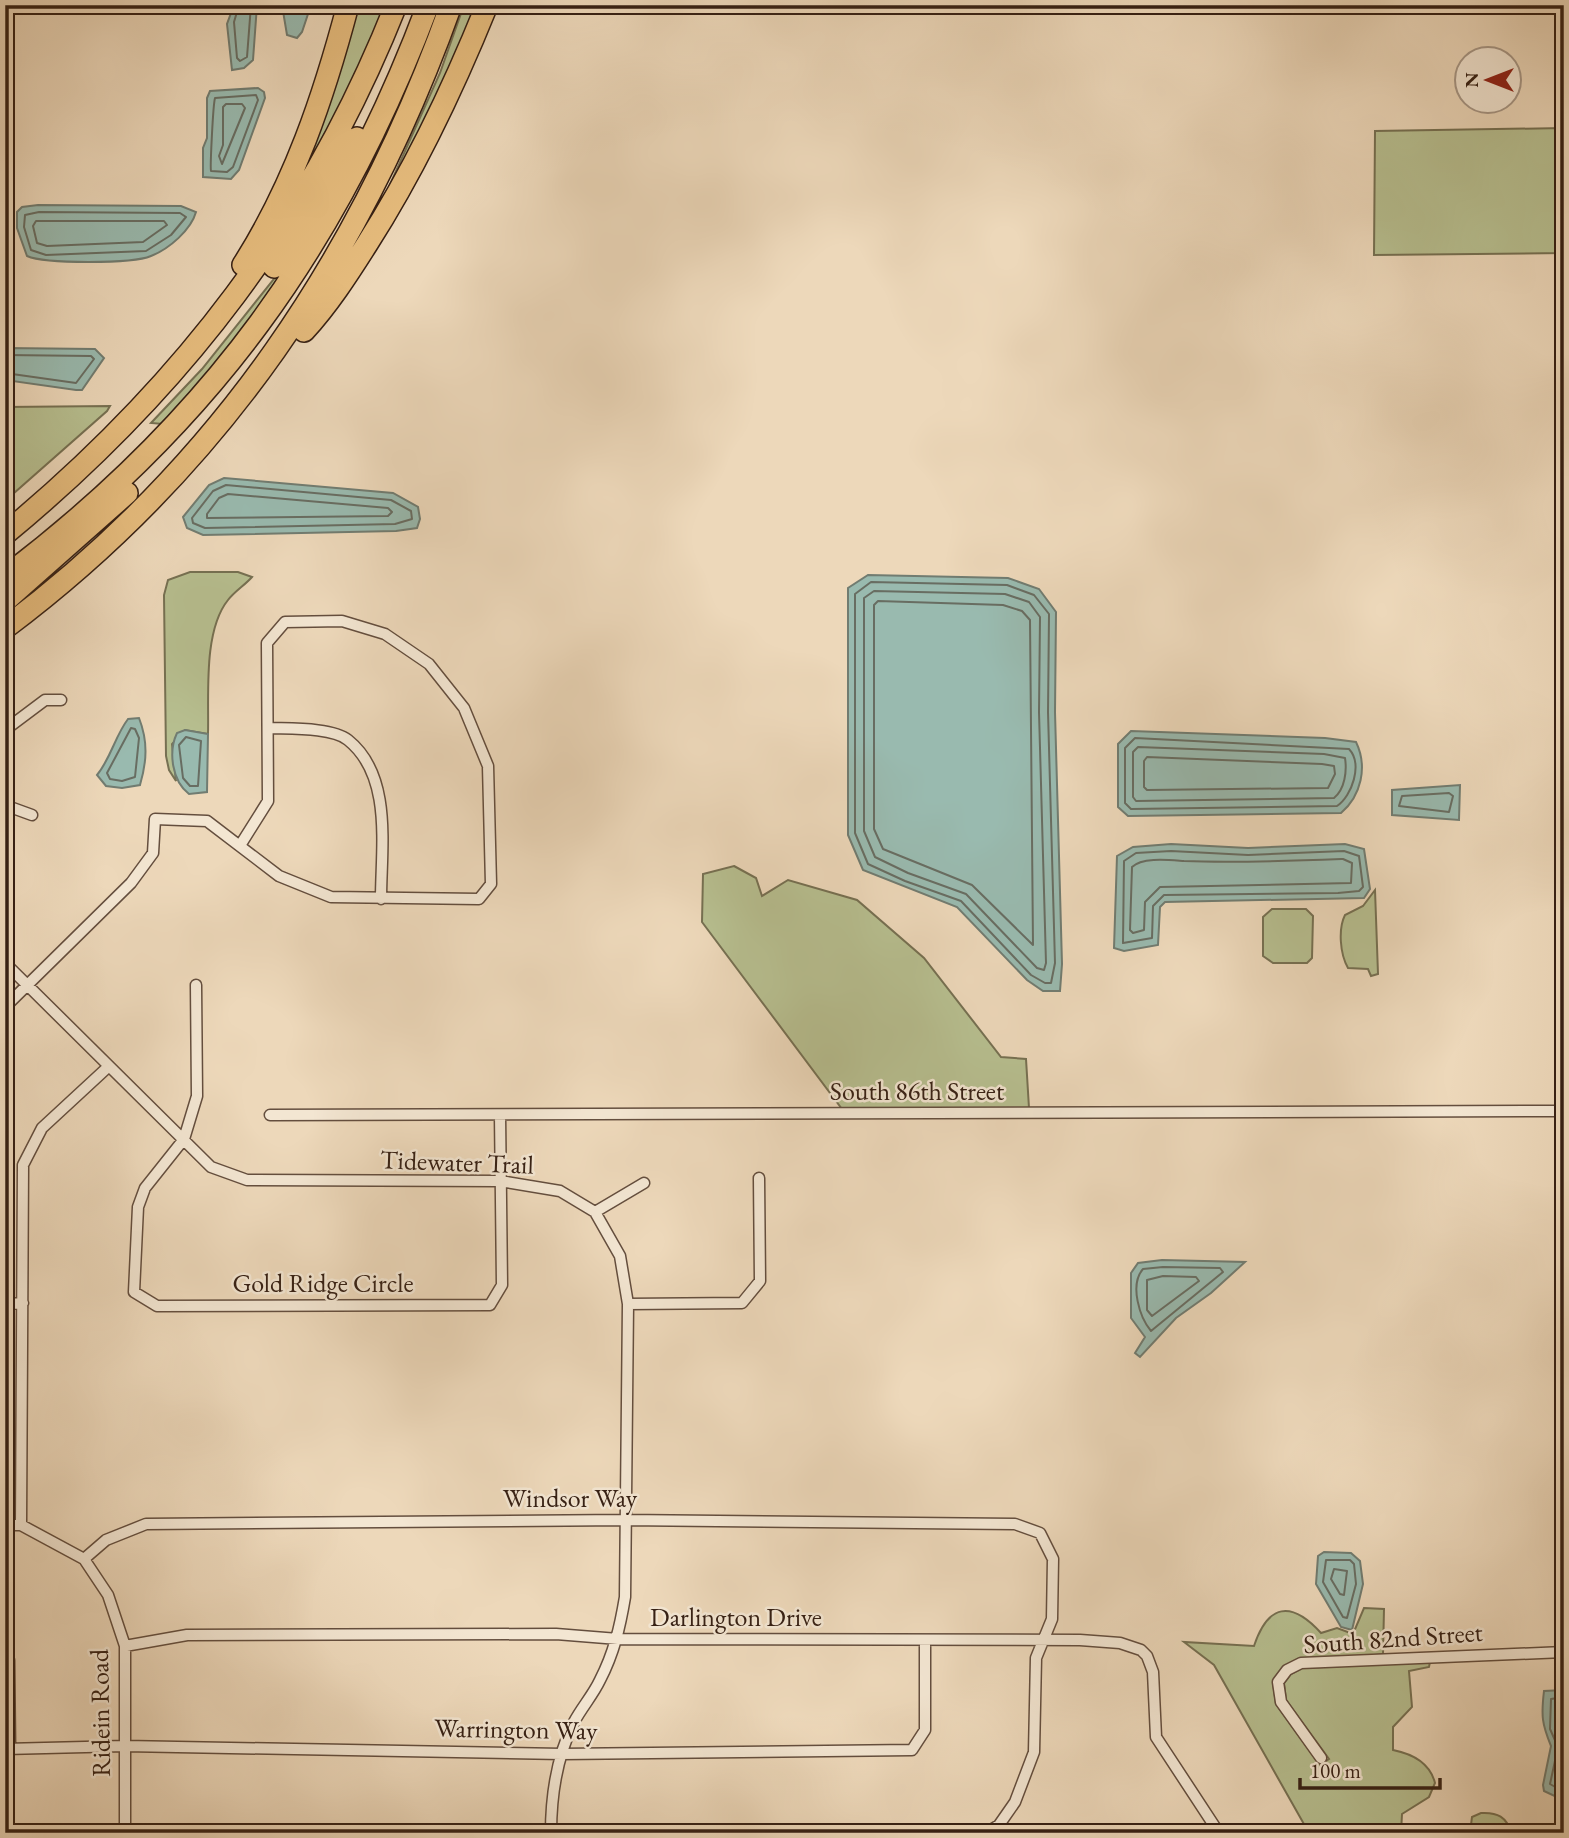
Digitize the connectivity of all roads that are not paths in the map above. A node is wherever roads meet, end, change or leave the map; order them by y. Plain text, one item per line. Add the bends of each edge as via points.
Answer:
1 (348, 5) edge
2 (396, 5) edge
3 (428, 5) edge
4 (451, 5) edge
5 (487, 5) edge
6 (415, 40) junction
7 (197, 342) junction
8 (270, 360) junction
9 (132, 421) junction
10 (157, 454) junction
11 (5, 534) edge
12 (5, 577) edge
13 (5, 601) edge
14 (5, 628) edge
15 (61, 700) dead end
16 (268, 728) junction
17 (5, 730) edge
18 (5, 801) edge
19 (32, 816) dead end
20 (242, 844) junction
21 (382, 899) junction
22 (5, 962) edge
23 (27, 985) junction
24 (196, 985) dead end
25 (5, 1007) edge
26 (108, 1067) junction
27 (1564, 1111) edge
28 (270, 1115) dead end
29 (500, 1115) junction
30 (184, 1139) junction
31 (758, 1178) dead end
32 (500, 1181) junction
33 (644, 1183) dead end
34 (596, 1212) junction
35 (23, 1303) junction
36 (5, 1304) edge
37 (628, 1304) junction
38 (625, 1520) junction
39 (5, 1525) edge
40 (21, 1525) junction
41 (84, 1559) junction
42 (618, 1639) junction
43 (925, 1640) junction
44 (1045, 1641) junction
45 (125, 1646) junction
46 (1564, 1652) edge
47 (5, 1654) edge
48 (125, 1746) junction
49 (8, 1749) edge
50 (562, 1754) junction
51 (1321, 1758) dead end
52 (1003, 1829) edge
53 (125, 1833) edge
54 (551, 1833) edge
55 (986, 1833) edge
56 (1219, 1833) edge

1 - 7 highway via 324,94 294,169 256,244
2 - 7 highway via 358,94 308,188 240,292
3 - 6 highway
4 - 8 highway via 416,98 374,187 334,262
5 - 8 highway via 440,114 393,202 317,316
6 - 9 highway via 285,253 204,358
6 - 10 highway via 390,100 310,251 249,340
7 - 9 highway
8 - 14 highway via 218,428 107,545
9 - 11 highway
10 - 12 highway
10 - 13 highway via 101,518
15 - 17 street via 45,700
16 - 20 street via 268,801
16 - 21 street via 321,731 347,739 374,773 381,813
16 - 21 street via 267,643 285,622 342,621 385,634 429,664 464,708 488,765 491,884 480,899
18 - 19 street
20 - 21 street via 279,876 331,897
20 - 23 street via 208,821 155,818 153,853 131,883
22 - 23 street, Tidewater Trail
23 - 25 street
23 - 26 street, Tidewater Trail
24 - 30 street via 197,1096
26 - 30 street, Tidewater Trail
26 - 35 street via 42,1128 23,1165
27 - 29 street, South 86th Street
28 - 29 street, South 86th Street
29 - 32 street, Gold Ridge Circle
30 - 32 street, Tidewater Trail via 211,1167 247,1180
30 - 32 street, Gold Ridge Circle via 145,1188 138,1207 135,1292 158,1306 490,1305 502,1286
31 - 37 street via 760,1282 742,1303
32 - 34 street, Tidewater Trail via 560,1191
33 - 34 street
34 - 37 street via 620,1256
35 - 36 street
35 - 40 street
37 - 38 street
38 - 41 street, Windsor Way via 146,1524 106,1540
38 - 42 street via 625,1597
38 - 44 street, Windsor Way via 1015,1524 1040,1534 1053,1559 1052,1619
39 - 40 street
40 - 41 street
41 - 45 street, Ridein Road via 108,1595
42 - 43 street, Darlington Drive
42 - 45 street, Darlington Drive via 556,1634 200,1635
42 - 50 street
43 - 44 street, Darlington Drive
43 - 50 street, Warrington Way via 925,1730 912,1750
44 - 52 street, Windsor Way via 1036,1658 1034,1752
44 - 56 street, Darlington Drive via 1120,1643 1147,1656 1153,1672 1156,1737
45 - 48 street, Ridein Road
46 - 51 street, South 82nd Street via 1301,1663 1287,1670 1278,1682 1281,1702
47 - 49 street via 9,1660
48 - 49 street, Warrington Way
48 - 50 street, Warrington Way
48 - 53 street, Ridein Road
50 - 54 street via 551,1797
52 - 55 street

